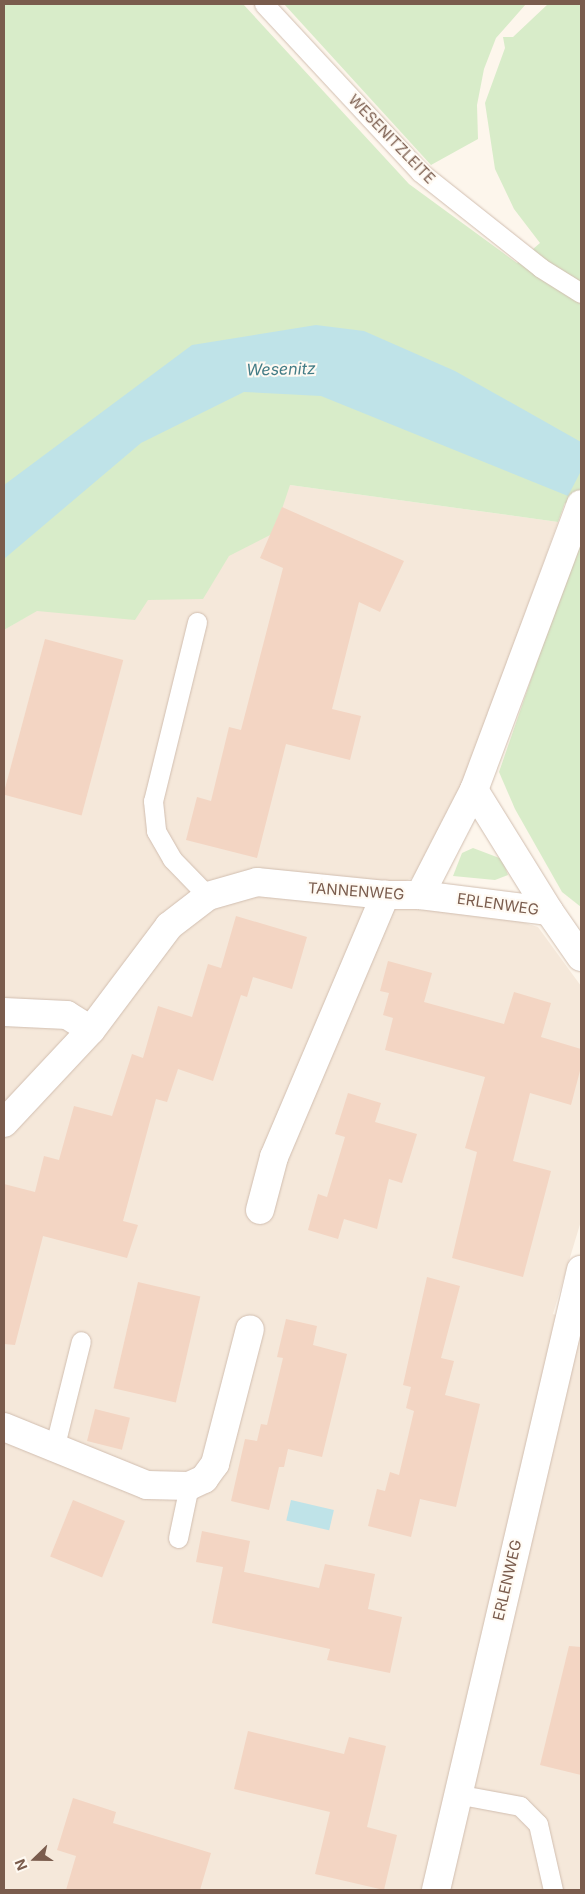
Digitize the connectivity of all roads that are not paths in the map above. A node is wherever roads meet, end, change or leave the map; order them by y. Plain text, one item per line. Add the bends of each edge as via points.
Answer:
1 (264, 4) edge
2 (581, 293) edge
3 (580, 506) edge
4 (197, 622) dead end
5 (474, 790) junction
6 (385, 895) junction
7 (420, 895) junction
8 (208, 896) junction
9 (549, 912) junction
10 (581, 958) edge
11 (4, 1012) edge
12 (92, 1030) junction
13 (4, 1123) edge
14 (260, 1210) dead end
15 (579, 1285) edge
16 (250, 1329) dead end
17 (81, 1341) dead end
18 (4, 1427) edge
19 (54, 1449) junction
20 (189, 1486) junction
21 (178, 1538) dead end
22 (456, 1794) junction
23 (436, 1890) edge
24 (553, 1890) edge

1 - 2 lane, WESENITZLEITE via 420,172 540,268
3 - 5 street, TANNENWEG
4 - 8 lane via 153,801 156,831 172,859
5 - 7 street, TANNENWEG
5 - 9 street
6 - 7 street, TANNENWEG
6 - 8 street, TANNENWEG via 257,882
6 - 14 street via 274,1157
7 - 9 street, ERLENWEG
8 - 12 street, TANNENWEG via 169,926
9 - 10 street, ERLENWEG
11 - 12 street via 67,1015
12 - 13 street, TANNENWEG
15 - 22 street, ERLENWEG
16 - 20 street via 216,1464 204,1479
17 - 19 lane
18 - 19 street
19 - 20 street via 147,1485
20 - 21 lane
22 - 23 street, ERLENWEG
22 - 24 lane via 520,1806 538,1824

